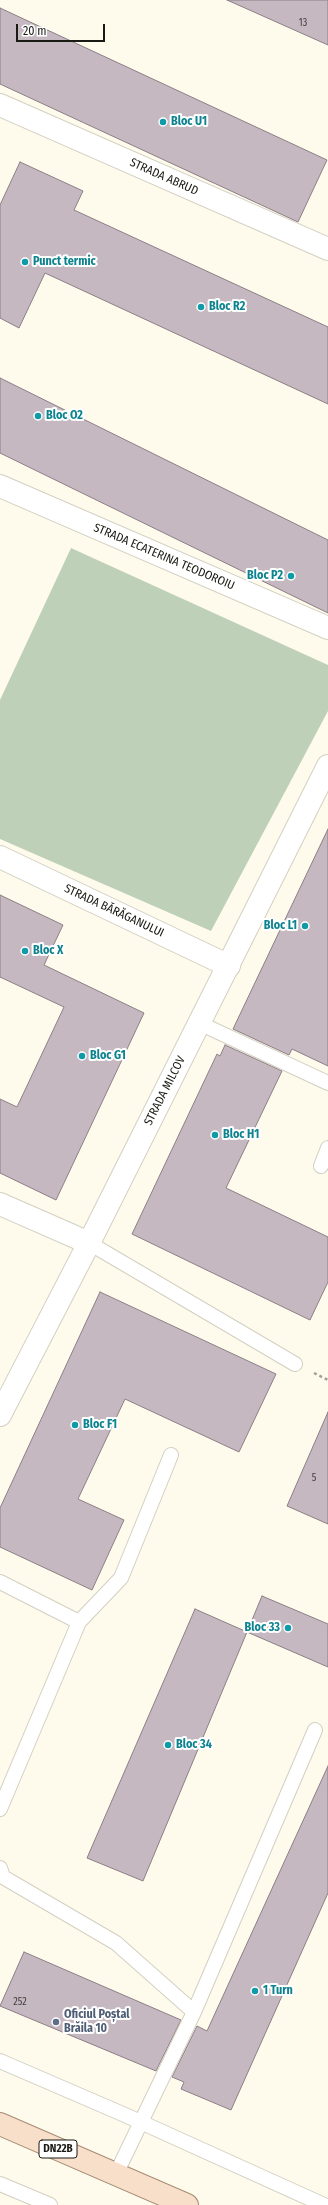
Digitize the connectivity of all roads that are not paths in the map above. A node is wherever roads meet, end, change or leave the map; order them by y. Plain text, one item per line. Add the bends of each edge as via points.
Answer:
1 (0, 105) edge
2 (328, 249) edge
3 (0, 486) edge
4 (328, 628) edge
5 (328, 766) edge
6 (0, 857) edge
7 (229, 966) junction
8 (200, 1023) junction
9 (328, 1083) edge
10 (328, 1148) edge
11 (321, 1166) dead end
12 (0, 1204) edge
13 (89, 1243) junction
14 (295, 1364) dead end
15 (0, 1415) edge
16 (171, 1455) dead end
17 (0, 1582) edge
18 (79, 1622) junction
19 (315, 1730) dead end
20 (0, 1809) edge
21 (0, 1868) edge
22 (194, 2012) junction
23 (0, 2061) edge
24 (142, 2122) junction
25 (0, 2124) edge
26 (116, 2174) junction
27 (0, 2184) edge
28 (50, 2205) edge
29 (187, 2205) edge
30 (324, 2205) edge

1 - 2 street, STRADA ABRUD
3 - 4 street, STRADA ECATERINA TEODOROIU
5 - 7 street, STRADA MILCOV
6 - 7 street, STRADA BĂRĂGANULUI
7 - 8 street, STRADA MILCOV
8 - 9 lane
8 - 13 street, STRADA MILCOV
10 - 11 lane
12 - 13 street
13 - 14 lane
13 - 15 street, STRADA MILCOV
16 - 18 lane via 121,1578
17 - 18 lane
18 - 20 lane
19 - 22 lane
21 - 22 lane via 3,1877 116,1942
22 - 24 lane
23 - 24 lane
24 - 26 lane
24 - 30 lane
25 - 26 main road, DN22B
26 - 29 main road, DN22B
27 - 28 lane

